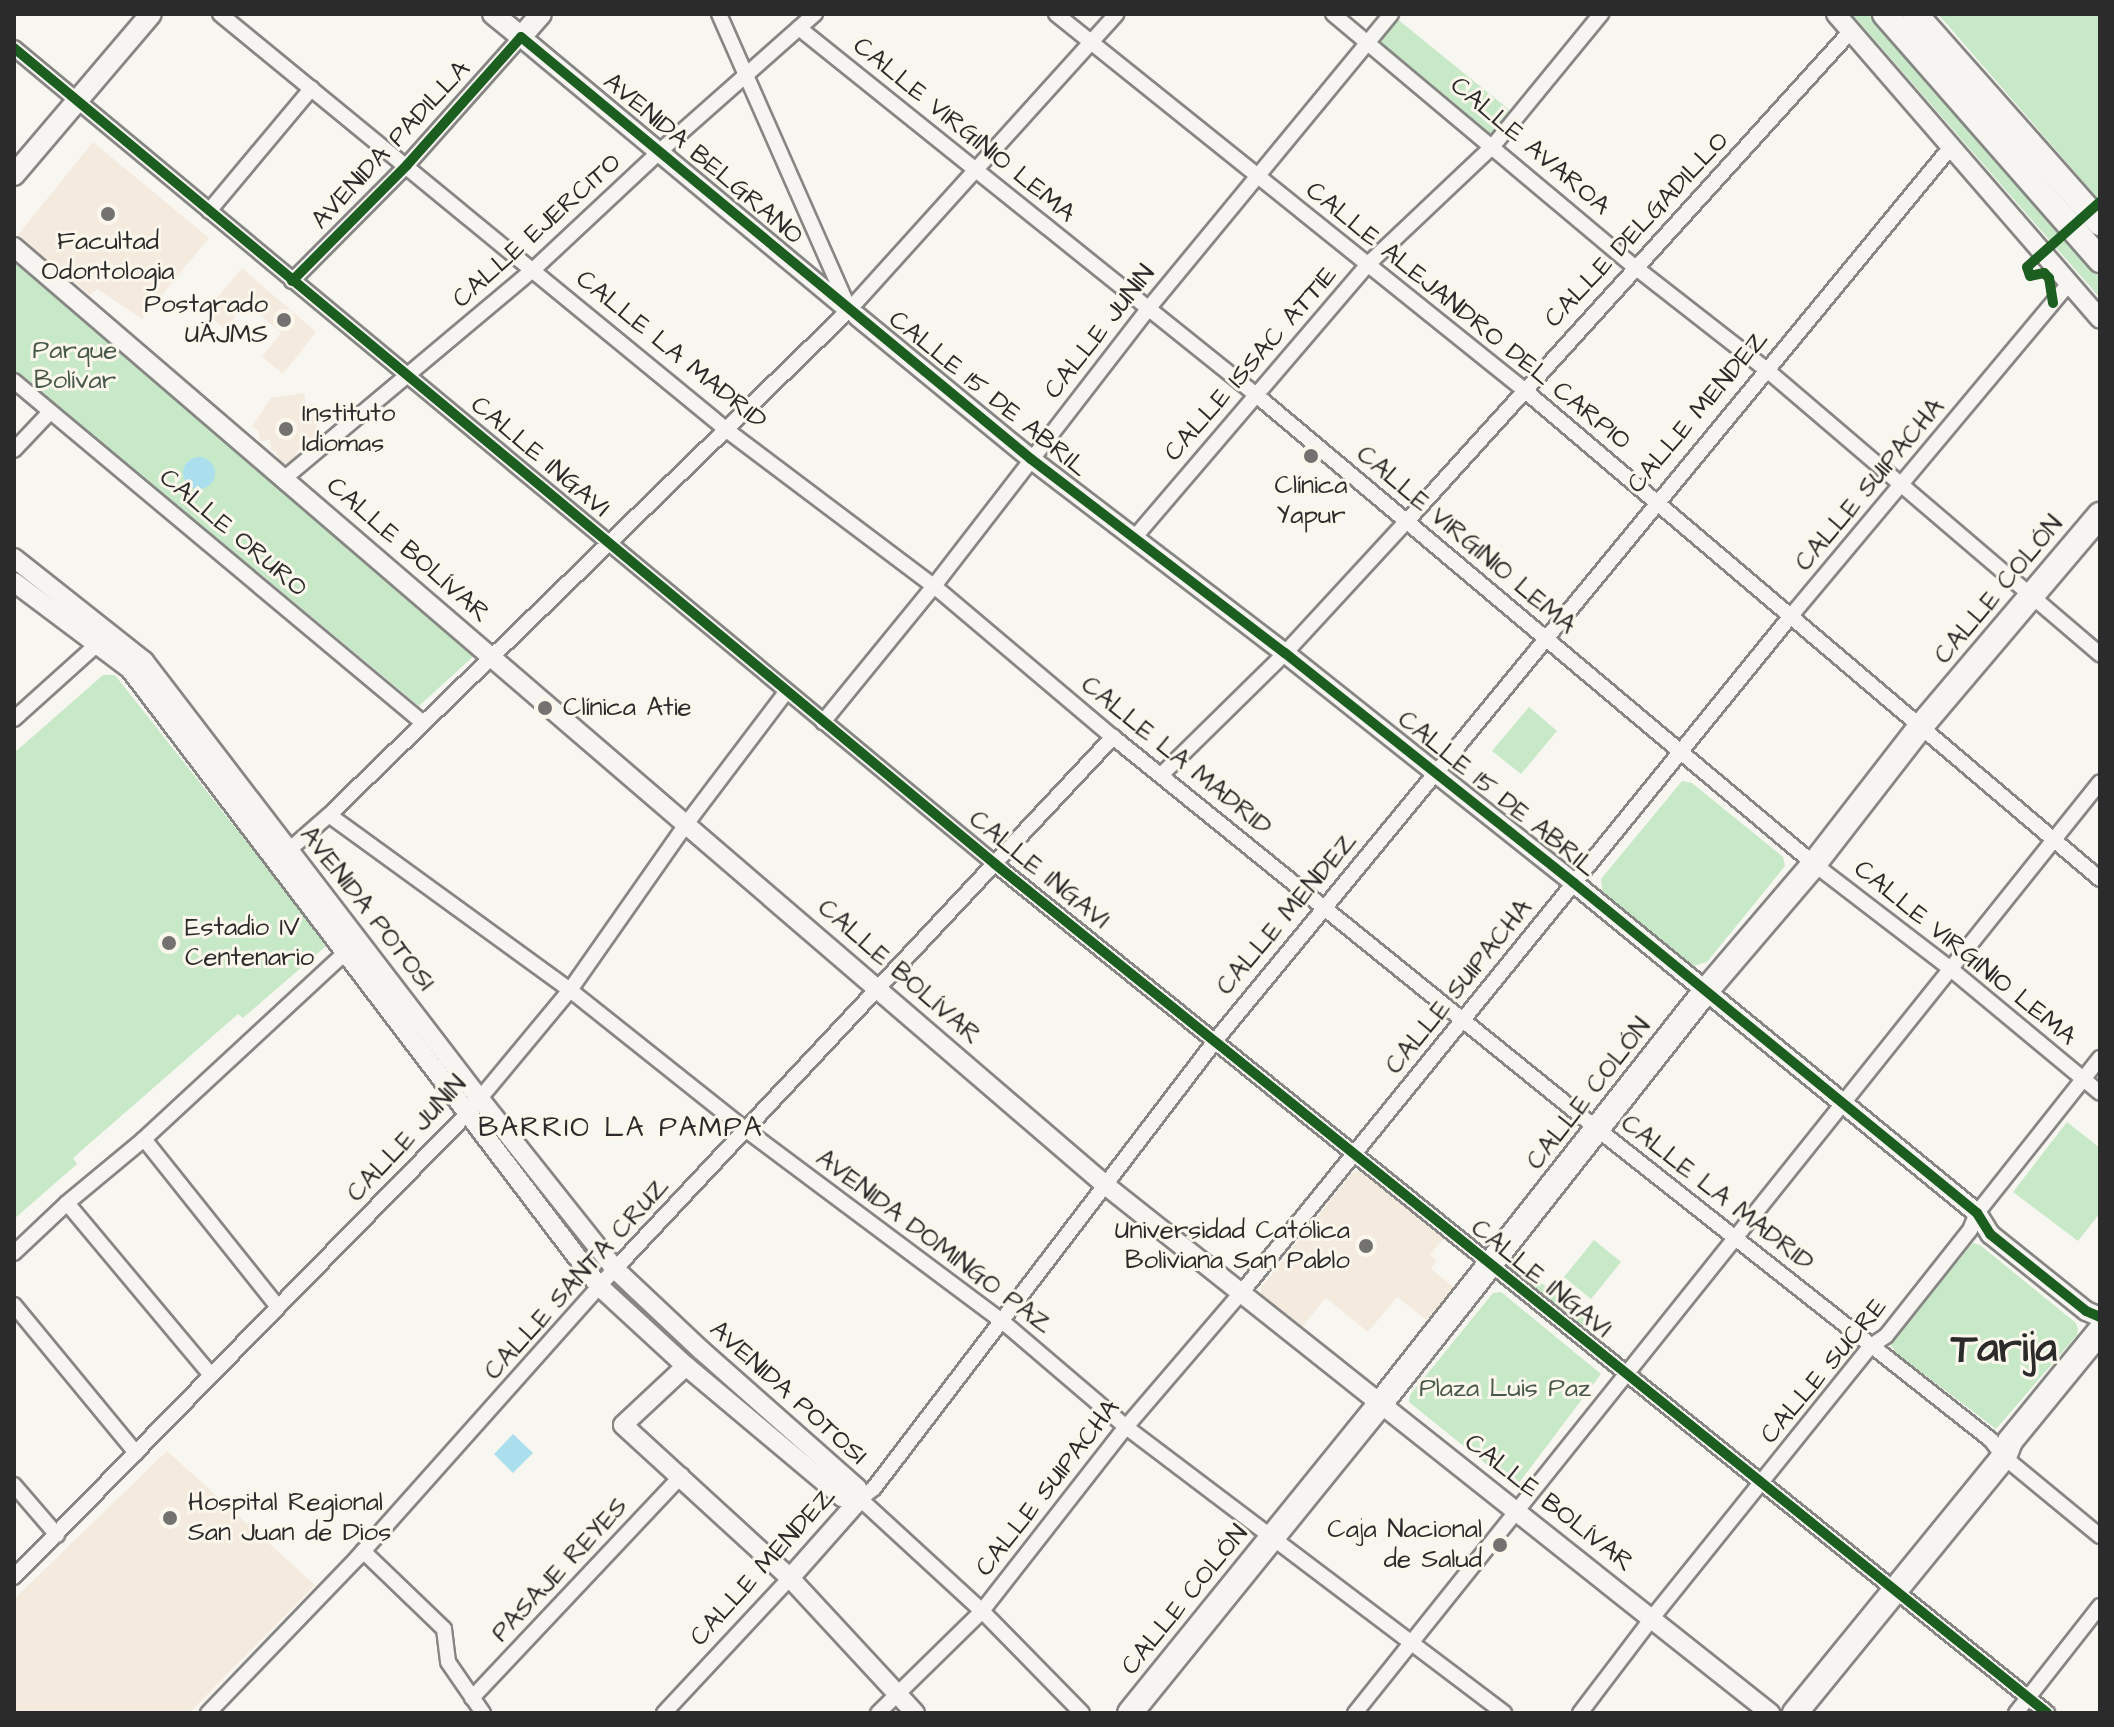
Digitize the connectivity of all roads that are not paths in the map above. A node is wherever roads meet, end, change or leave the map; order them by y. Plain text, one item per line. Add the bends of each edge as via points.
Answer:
1 (151, 14) edge
2 (220, 14) edge
3 (493, 14) edge
4 (541, 14) edge
5 (719, 14) edge
6 (815, 14) edge
7 (1056, 14) edge
8 (1116, 14) edge
9 (1333, 14) edge
10 (1391, 14) edge
11 (1601, 14) edge
12 (1836, 14) edge
13 (1885, 14) edge
14 (1915, 14) edge
15 (799, 28) junction
16 (1851, 31) junction
17 (521, 37) junction
18 (1092, 42) junction
19 (1367, 43) junction
20 (14, 48) edge
21 (746, 75) junction
22 (312, 88) junction
23 (78, 101) junction
24 (1493, 146) junction
25 (1951, 147) junction
26 (660, 151) junction
27 (407, 165) junction
28 (975, 170) junction
29 (14, 175) edge
30 (1259, 176) junction
31 (209, 211) junction
32 (2100, 223) edge
33 (14, 247) edge
34 (2100, 260) edge
35 (1367, 265) junction
36 (1635, 267) junction
37 (534, 269) junction
38 (292, 281) junction
39 (2069, 283) junction
40 (1148, 309) junction
41 (853, 313) junction
42 (2100, 319) edge
43 (1767, 370) junction
44 (411, 376) junction
45 (14, 381) edge
46 (1523, 389) junction
47 (1255, 394) junction
48 (50, 412) junction
49 (728, 431) junction
50 (14, 450) edge
51 (1031, 459) junction
52 (286, 477) junction
53 (1901, 486) junction
54 (1657, 502) junction
55 (2100, 515) edge
56 (1406, 522) junction
57 (1135, 537) junction
58 (608, 544) junction
59 (14, 558) edge
60 (14, 582) edge
61 (934, 586) junction
62 (2030, 594) junction
63 (1790, 617) junction
64 (104, 639) junction
65 (1546, 639) junction
66 (1285, 653) junction
67 (2100, 654) edge
68 (492, 657) junction
69 (786, 692) junction
70 (14, 719) edge
71 (422, 722) junction
72 (823, 722) junction
73 (1921, 726) junction
74 (1113, 737) junction
75 (1682, 752) junction
76 (1436, 774) junction
77 (1161, 775) junction
78 (2100, 782) edge
79 (329, 815) junction
80 (687, 823) junction
81 (2052, 840) junction
82 (282, 856) junction
83 (995, 864) junction
84 (1814, 864) junction
85 (2100, 879) edge
86 (1574, 883) junction
87 (1326, 909) junction
88 (353, 946) junction
89 (1952, 970) junction
90 (879, 989) junction
91 (570, 990) junction
92 (1704, 993) junction
93 (1465, 1019) junction
94 (1215, 1041) junction
95 (2100, 1058) edge
96 (2083, 1079) junction
97 (2100, 1093) edge
98 (479, 1098) junction
99 (1844, 1104) junction
100 (467, 1114) junction
101 (1596, 1128) junction
102 (745, 1129) junction
103 (144, 1139) junction
104 (1353, 1155) junction
105 (1104, 1184) junction
106 (67, 1203) junction
107 (1977, 1213) junction
108 (1734, 1238) junction
109 (14, 1253) edge
110 (1490, 1266) junction
111 (615, 1269) junction
112 (600, 1287) junction
113 (1241, 1293) junction
114 (14, 1305) edge
115 (278, 1307) junction
116 (2100, 1317) edge
117 (1002, 1321) junction
118 (2100, 1331) edge
119 (1871, 1346) junction
120 (701, 1350) junction
121 (686, 1366) junction
122 (1625, 1374) junction
123 (211, 1375) junction
124 (1380, 1404) junction
125 (1126, 1427) junction
126 (136, 1453) junction
127 (2004, 1457) junction
128 (682, 1475) junction
129 (1761, 1483) junction
130 (14, 1485) edge
131 (860, 1499) junction
132 (1518, 1509) junction
133 (57, 1535) junction
134 (2100, 1536) edge
135 (1272, 1537) junction
136 (363, 1551) junction
137 (14, 1577) edge
138 (790, 1578) junction
139 (1896, 1590) junction
140 (2100, 1606) edge
141 (982, 1611) junction
142 (1652, 1618) junction
143 (1411, 1643) junction
144 (899, 1694) junction
145 (2028, 1697) junction
146 (472, 1698) junction
147 (208, 1713) edge
148 (483, 1713) edge
149 (664, 1713) edge
150 (878, 1713) edge
151 (915, 1713) edge
152 (1082, 1713) edge
153 (1130, 1713) edge
154 (1355, 1713) edge
155 (1504, 1713) edge
156 (1580, 1713) edge
157 (1770, 1713) edge
158 (1795, 1713) edge
159 (2016, 1713) edge
160 (2047, 1713) edge

1 - 23 main road
2 - 22 street, CALLE LA MADRID
3 - 17 main road, AVENIDA BELGRANO
4 - 17 main road, AVENIDA PADILLA
5 - 21 street
6 - 15 street, CALLE EJERCITO
7 - 18 street, CALLE ALEJANDRO DEL CARPIO
8 - 18 street
9 - 19 street, CALLE AVAROA
10 - 19 street, CALLE JUNIN
11 - 24 street, CALLE ISSAC ATTIE
12 - 16 street
13 - 34 main road
14 - 32 main road
15 - 21 street, CALLE EJERCITO
15 - 28 street, CALLE VIRGINIO LEMA
16 - 25 street
16 - 36 street, CALLE DELGADILLO
17 - 26 street, AVENIDA BELGRANO
17 - 27 street, AVENIDA PADILLA
18 - 28 street
18 - 30 street, CALLE ALEJANDRO DEL CARPIO
19 - 24 street, CALLE AVAROA
19 - 30 street, CALLE JUNIN
20 - 23 street, CALLE INGAVI
21 - 26 street, CALLE EJERCITO
21 - 41 street
22 - 27 street, CALLE LA MADRID
22 - 31 street
23 - 29 main road
23 - 31 street, CALLE INGAVI
24 - 35 street, CALLE ISSAC ATTIE
24 - 36 street, CALLE AVAROA
25 - 39 street
25 - 43 street, CALLE MENDEZ
26 - 37 street, CALLE EJERCITO
26 - 41 street, AVENIDA BELGRANO
27 - 37 street, CALLE LA MADRID
27 - 38 street, AVENIDA PADILLA
28 - 40 street, CALLE VIRGINIO LEMA
28 - 41 street
30 - 35 street, CALLE ALEJANDRO DEL CARPIO
30 - 40 street, CALLE JUNIN
31 - 38 street, CALLE INGAVI
33 - 52 street, CALLE BOLÍVAR
35 - 46 street, CALLE ALEJANDRO DEL CARPIO
35 - 47 street, CALLE ISSAC ATTIE
36 - 43 street, CALLE AVAROA
36 - 46 street, CALLE DELGADILLO
37 - 44 street, CALLE EJERCITO
37 - 49 street, CALLE LA MADRID
38 - 44 street, CALLE INGAVI
39 - 42 street
39 - 53 street, CALLE SUIPACHA
40 - 47 street, CALLE VIRGINIO LEMA
40 - 51 street, CALLE JUNIN
41 - 49 street
41 - 51 street, CALLE 15 DE ABRIL
43 - 53 street, CALLE AVAROA
43 - 54 street, CALLE MENDEZ
44 - 52 street, CALLE EJERCITO
44 - 58 street, CALLE INGAVI
45 - 48 street, CALLE ORURO
46 - 54 street, CALLE ALEJANDRO DEL CARPIO
46 - 56 street, CALLE DELGADILLO
47 - 56 street, CALLE VIRGINIO LEMA
47 - 57 street, CALLE ISSAC ATTIE
48 - 50 street
48 - 71 street, CALLE ORURO
49 - 58 street
49 - 61 street, CALLE LA MADRID
51 - 57 street, CALLE 15 DE ABRIL
51 - 61 street, CALLE JUNIN
52 - 68 street, CALLE BOLÍVAR
53 - 62 street, CALLE AVAROA
53 - 63 street, CALLE SUIPACHA
54 - 63 street, CALLE ALEJANDRO DEL CARPIO
54 - 65 street, CALLE MENDEZ
55 - 62 main road, CALLE COLÓN
56 - 65 street, CALLE VIRGINIO LEMA
56 - 66 street, CALLE DELGADILLO
57 - 66 street, CALLE 15 DE ABRIL
58 - 68 street
58 - 69 street, CALLE INGAVI
59 - 64 street, AVENIDA POTOSI
60 - 64 street, AVENIDA POTOSI
61 - 72 street, CALLE JUNIN
61 - 74 street, CALLE LA MADRID
62 - 67 street, CALLE AVAROA
62 - 73 main road, CALLE COLÓN
63 - 73 street, CALLE ALEJANDRO DEL CARPIO
63 - 75 street, CALLE SUIPACHA
64 - 70 street
64 - 82 street, AVENIDA POTOSI
65 - 75 street, CALLE VIRGINIO LEMA
65 - 76 street, CALLE MENDEZ
66 - 76 street, CALLE 15 DE ABRIL
66 - 77 street, CALLE DELGADILLO
68 - 71 street
68 - 80 street, CALLE BOLÍVAR
69 - 72 street, CALLE INGAVI
69 - 80 street, CALLE JUNIN
71 - 79 street
72 - 83 street, CALLE INGAVI
73 - 81 street, CALLE ALEJANDRO DEL CARPIO
73 - 84 main road, CALLE COLÓN
74 - 77 street, CALLE LA MADRID
74 - 83 street, CALLE SANTA CRUZ
75 - 84 street, CALLE VIRGINIO LEMA
75 - 86 street, CALLE SUIPACHA
76 - 86 street, CALLE 15 DE ABRIL
76 - 87 street, CALLE MENDEZ
77 - 87 street, CALLE LA MADRID
78 - 81 street
79 - 82 street
79 - 91 street, AVENIDA DOMINGO PAZ
80 - 90 street, CALLE BOLÍVAR
80 - 91 street, CALLE JUNIN
81 - 85 street, CALLE ALEJANDRO DEL CARPIO
81 - 89 street
82 - 88 street, AVENIDA POTOSI
83 - 90 street, CALLE SANTA CRUZ
83 - 94 street, CALLE INGAVI
84 - 89 street, CALLE VIRGINIO LEMA
84 - 92 main road, CALLE COLÓN
86 - 92 street, CALLE 15 DE ABRIL
86 - 93 street, CALLE SUIPACHA
87 - 93 street, CALLE LA MADRID
87 - 94 street, CALLE MENDEZ
88 - 98 street, AVENIDA POTOSI
88 - 100 street, AVENIDA POTOSI
88 - 103 street
89 - 96 street, CALLE VIRGINIO LEMA
89 - 99 street
90 - 102 street, CALLE SANTA CRUZ
90 - 105 street, CALLE BOLÍVAR
91 - 98 street, CALLE JUNIN
91 - 102 street, AVENIDA DOMINGO PAZ
92 - 99 street, CALLE 15 DE ABRIL
92 - 101 main road, CALLE COLÓN
93 - 101 street, CALLE LA MADRID
93 - 104 street, CALLE SUIPACHA
94 - 104 street, CALLE INGAVI
94 - 105 street, CALLE MENDEZ
95 - 96 street, CALLE SUCRE
96 - 97 street, CALLE VIRGINIO LEMA
96 - 107 street, CALLE SUCRE
98 - 100 street, CALLE JUNIN
98 - 111 street, AVENIDA POTOSI
99 - 107 street, CALLE 15 DE ABRIL
99 - 108 street
100 - 112 street, AVENIDA POTOSI
100 - 115 street, CALLE JUNIN
101 - 108 street, CALLE LA MADRID
101 - 110 main road, CALLE COLÓN
102 - 111 street, CALLE SANTA CRUZ
102 - 117 street, AVENIDA DOMINGO PAZ
103 - 106 street
103 - 115 street
104 - 110 street, CALLE INGAVI
104 - 113 street, CALLE SUIPACHA
105 - 113 street, CALLE BOLÍVAR
105 - 117 street, CALLE MENDEZ
106 - 109 street
106 - 123 street
107 - 116 street, CALLE 15 DE ABRIL via 1990,1234
107 - 119 street, CALLE SUCRE via 1970,1230
108 - 119 street, CALLE LA MADRID
108 - 122 street
110 - 122 street, CALLE INGAVI
110 - 124 main road, CALLE COLÓN
111 - 112 street, CALLE SANTA CRUZ
111 - 120 street, AVENIDA POTOSI
112 - 121 street, AVENIDA POTOSI
112 - 136 street, CALLE SANTA CRUZ
113 - 124 street, CALLE BOLÍVAR
113 - 125 street, CALLE SUIPACHA
114 - 126 street
115 - 123 street, CALLE JUNIN
117 - 125 street, AVENIDA DOMINGO PAZ
117 - 131 street, CALLE MENDEZ via 874,1488
118 - 127 main road via 2010,1441
119 - 127 street, CALLE LA MADRID via 1991,1440
119 - 129 street, CALLE SUCRE
120 - 121 street
120 - 131 street, AVENIDA POTOSI via 857,1488
121 - 128 street via 623,1425
121 - 131 street, AVENIDA POTOSI via 842,1497
122 - 129 street, CALLE INGAVI
122 - 132 street
123 - 126 street, CALLE JUNIN
124 - 132 street, CALLE BOLÍVAR
124 - 135 main road, CALLE COLÓN
125 - 135 street, AVENIDA DOMINGO PAZ
125 - 141 street, CALLE SUIPACHA
126 - 133 street, CALLE JUNIN
127 - 134 street, CALLE LA MADRID
127 - 139 main road
128 - 138 street
128 - 146 street, PASAJE REYES
129 - 139 street, CALLE INGAVI
129 - 142 street, CALLE SUCRE
130 - 133 street
131 - 138 street, CALLE MENDEZ
131 - 141 street
132 - 142 street, CALLE BOLÍVAR
132 - 143 street
133 - 137 street, CALLE JUNIN
135 - 143 street, AVENIDA DOMINGO PAZ
135 - 153 main road, CALLE COLÓN
136 - 146 street via 444,1629 448,1662
136 - 147 street, CALLE SANTA CRUZ
138 - 144 street
138 - 149 street, CALLE MENDEZ
139 - 145 street, CALLE INGAVI
139 - 158 main road
140 - 145 street
141 - 144 street, CALLE SUIPACHA
141 - 152 street
142 - 156 street, CALLE SUCRE
142 - 157 street, CALLE BOLÍVAR
143 - 154 street
143 - 155 street, AVENIDA DOMINGO PAZ
144 - 150 street, CALLE SUIPACHA
144 - 151 street
145 - 159 street
145 - 160 street, CALLE INGAVI
146 - 148 street

